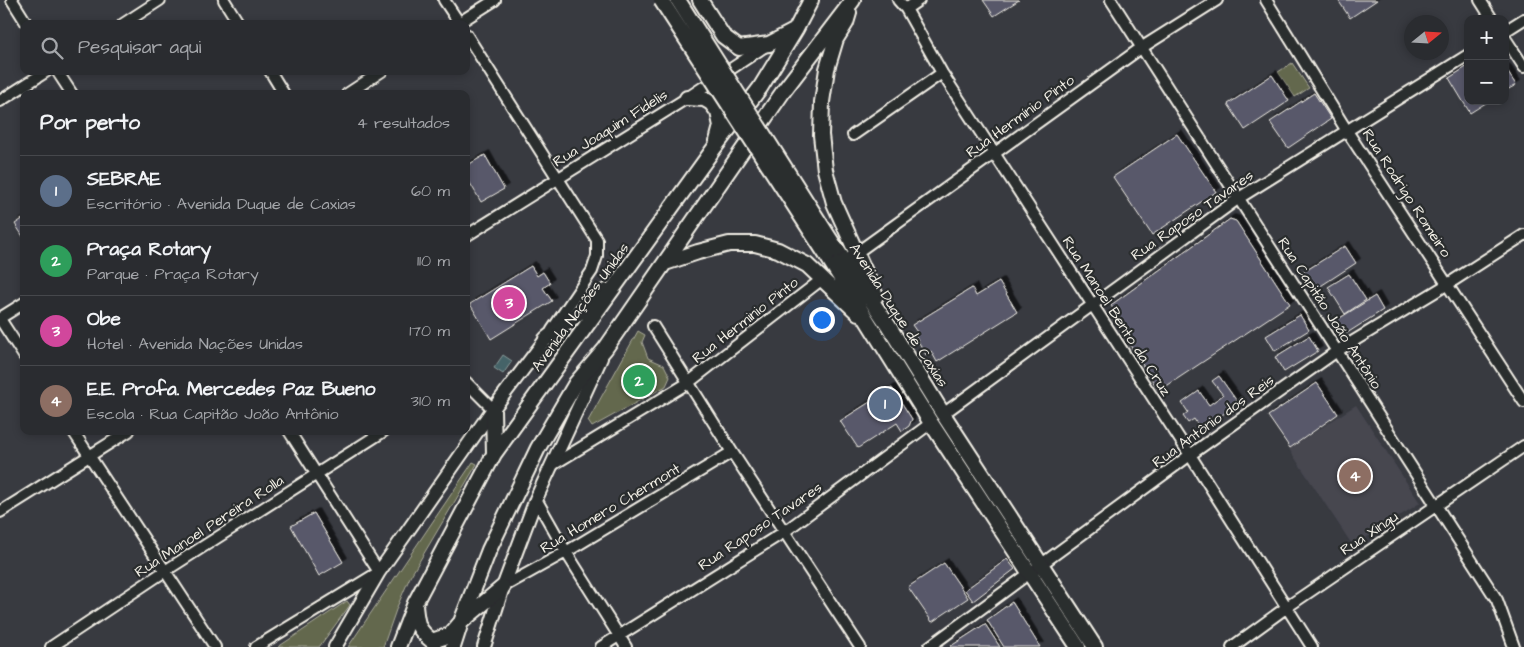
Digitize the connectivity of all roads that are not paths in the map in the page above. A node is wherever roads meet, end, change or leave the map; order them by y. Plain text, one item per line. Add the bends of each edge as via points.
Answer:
1 (12, 0) edge
2 (160, 0) edge
3 (224, 0) edge
4 (444, 0) edge
5 (495, 0) edge
6 (661, 0) edge
7 (678, 0) edge
8 (700, 0) edge
9 (811, 0) edge
10 (898, 0) edge
11 (919, 0) edge
12 (1111, 0) edge
13 (1217, 0) edge
14 (1266, 0) edge
15 (1480, 0) edge
16 (852, 1) edge
17 (906, 9) junction
18 (1489, 15) edge
19 (1524, 19) edge
20 (24, 20) edge
21 (129, 20) edge
22 (236, 20) edge
23 (457, 20) edge
24 (464, 20) edge
25 (1509, 28) edge
26 (796, 29) junction
27 (470, 40) edge
28 (769, 44) junction
29 (1509, 44) edge
30 (1141, 48) junction
31 (1464, 57) edge
32 (1524, 67) edge
33 (942, 73) junction
34 (41, 75) edge
35 (60, 75) edge
36 (272, 75) edge
37 (376, 75) edge
38 (69, 90) edge
39 (282, 90) edge
40 (353, 90) edge
41 (687, 98) junction
42 (0, 101) edge
43 (1347, 130) junction
44 (853, 135) dead end
45 (715, 147) junction
46 (994, 153) junction
47 (558, 178) junction
48 (1239, 198) junction
49 (470, 233) edge
50 (1524, 235) edge
51 (857, 253) junction
52 (836, 256) junction
53 (665, 264) junction
54 (620, 280) junction
55 (821, 280) junction
56 (1448, 284) junction
57 (20, 306) edge
58 (1092, 306) junction
59 (0, 319) edge
60 (888, 325) junction
61 (653, 326) dead end
62 (871, 326) junction
63 (546, 339) junction
64 (605, 349) junction
65 (20, 350) edge
66 (1337, 351) junction
67 (688, 383) junction
68 (470, 386) edge
69 (1524, 402) edge
70 (492, 409) junction
71 (944, 414) junction
72 (931, 424) junction
73 (76, 435) edge
74 (123, 435) edge
75 (291, 435) edge
76 (378, 435) edge
77 (1524, 446) edge
78 (732, 452) junction
79 (494, 454) junction
80 (89, 456) junction
81 (1190, 456) junction
82 (554, 464) junction
83 (316, 476) junction
84 (536, 499) junction
85 (1436, 506) junction
86 (0, 512) edge
87 (784, 532) junction
88 (566, 552) junction
89 (1035, 569) junction
90 (165, 571) junction
91 (379, 572) junction
92 (503, 587) junction
93 (415, 603) junction
94 (1287, 607) junction
95 (461, 622) junction
96 (619, 636) junction
97 (52, 647) edge
98 (215, 647) edge
99 (256, 647) edge
100 (334, 647) edge
101 (398, 647) edge
102 (453, 647) edge
103 (484, 647) edge
104 (601, 647) edge
105 (626, 647) edge
106 (860, 647) edge
107 (929, 647) edge
108 (1078, 647) edge
109 (1095, 647) edge
110 (1232, 647) edge
111 (1312, 647) edge
112 (1514, 647) edge

1 - 20 street
2 - 21 street
3 - 22 street
4 - 23 street
5 - 24 street
6 - 52 main road, Avenida Duque de Caxias, bridge
7 - 52 main road, Avenida Duque de Caxias, bridge
8 - 28 main road via 723,36 739,48
9 - 26 main road, Avenida Nações Unidas
10 - 17 street, Rua Manoel Bento da Cruz
11 - 17 street
12 - 30 street, Rua Capitão João Antônio
13 - 30 street, Rua Hermínio Pinto
14 - 43 street, Rua Rodrigo Romeiro
15 - 18 street
16 - 51 main road via 827,69 821,135 834,203
16 - 53 main road via 786,89
17 - 33 street, Rua Manoel Bento da Cruz
19 - 25 street
26 - 28 main road
26 - 45 main road, Avenida Nações Unidas via 760,88
27 - 47 street
28 - 41 street, Rua Joaquim Fidelis
29 - 32 street
30 - 46 street, Rua Hermínio Pinto
30 - 48 street, Rua Capitão João Antônio
31 - 43 street, Rua Raposo Tavares
33 - 44 street
33 - 46 street, Rua Manoel Bento da Cruz
34 - 42 street
35 - 38 street
36 - 39 street
37 - 40 street
41 - 45 main road via 704,99 718,112 721,126
41 - 47 street, Rua Joaquim Fidelis
43 - 48 street, Rua Raposo Tavares
43 - 56 street, Rua Rodrigo Romeiro
45 - 54 main road, Avenida Nações Unidas
46 - 51 street, Rua Hermínio Pinto
46 - 58 street, Rua Manoel Bento da Cruz
47 - 49 street, Rua Joaquim Fidelis
47 - 63 street, Avenida Nações Unidas via 597,240 597,256 592,271
48 - 58 street, Rua Raposo Tavares
48 - 66 street, Rua Capitão João Antônio
50 - 56 street, Rua Antônio dos Reis
51 - 52 street, Rua Hermínio Pinto
51 - 60 main road
52 - 60 main road, Avenida Duque de Caxias
52 - 62 main road, Avenida Duque de Caxias
53 - 55 main road via 728,244 756,244 778,250 807,266
53 - 64 main road
54 - 63 main road
54 - 79 main road, Avenida Nações Unidas
55 - 62 main road
55 - 67 street, Rua Herminio Pinto
56 - 66 street, Rua Antônio dos Reis
56 - 69 street, Rua Rodrigo Romeiro
57 - 59 street
58 - 71 street, Rua Raposo Tavares
58 - 81 street, Rua Manoel Bento da Cruz
59 - 65 street
60 - 71 main road, Avenida Duque de Caxias
61 - 67 street
62 - 72 main road, Avenida Duque de Caxias
63 - 70 street, Avenida Nações Unidas
64 - 82 street
64 - 95 main road via 576,384 538,448 489,550
66 - 81 street, Rua Antônio dos Reis
66 - 85 street, Rua Capitão João Antônio
67 - 78 street
67 - 82 street, Rua Herminio Pinto
68 - 70 street
70 - 79 main road
70 - 91 street, Avenida Nações Unidas
71 - 89 main road, Avenida Duque de Caxias
72 - 87 street, Rua Raposo Tavares
72 - 89 main road, Avenida Duque de Caxias
73 - 80 street
74 - 80 street
75 - 83 street
76 - 83 street, Rua Manoel Pereira Rolla
77 - 85 street, Rua Xingu
78 - 87 street
78 - 88 street, Rua Homero Chermont
79 - 93 main road, Avenida Nações Unidas
80 - 86 street
80 - 90 street
81 - 89 street, Rua Antônio dos Reis
81 - 94 street, Rua Manoel Bento da Cruz
82 - 84 street
83 - 90 street, Rua Manoel Pereira Rolla
83 - 91 street
84 - 88 street
84 - 92 street
85 - 94 street, Rua Xingu
85 - 112 street, Rua Capitão João Antônio via 1497,600
87 - 96 street, Rua Raposo Tavares
87 - 106 street
88 - 92 street, Rua Homero Chermont
88 - 96 street
89 - 107 street, Rua Antônio dos Reis
89 - 108 main road, Avenida Duque de Caxias
89 - 109 main road, Avenida Duque de Caxias
90 - 97 street, Rua Manoel Pereira Rolla
90 - 98 street
91 - 99 street
91 - 100 street, Avenida Nações Unidas
92 - 95 main road
92 - 103 street
93 - 95 main road via 417,626 432,641 450,635
93 - 101 main road, Avenida Nações Unidas
94 - 110 street, Rua Xingu
94 - 111 street, Rua Manoel Bento da Cruz
95 - 102 main road
96 - 104 street, Rua Raposo Tavares
96 - 105 street

